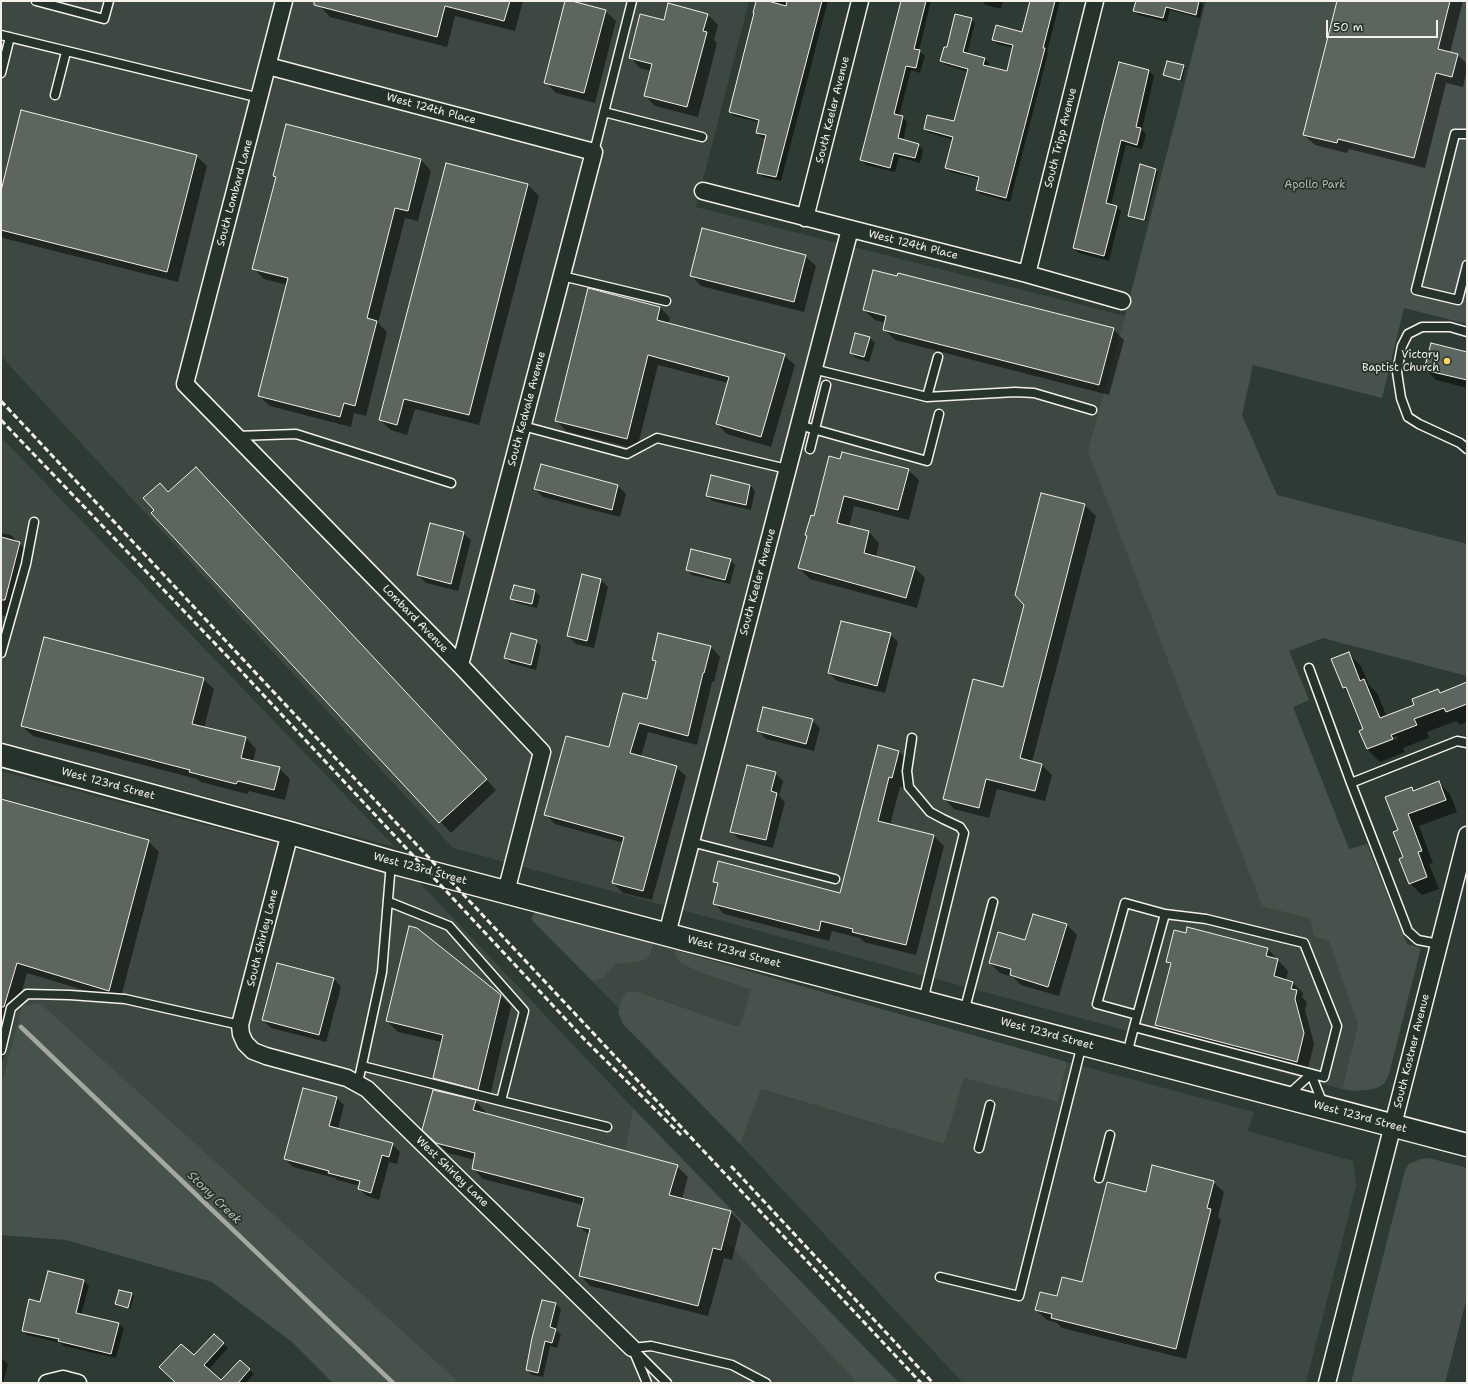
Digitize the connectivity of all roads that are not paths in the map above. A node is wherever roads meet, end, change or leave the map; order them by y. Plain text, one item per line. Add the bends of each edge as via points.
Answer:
1 (36, 1) edge
2 (109, 1) edge
3 (284, 1) edge
4 (632, 1) edge
5 (860, 1) edge
6 (1096, 1) edge
7 (1, 35) edge
8 (10, 38) junction
9 (66, 52) junction
10 (268, 66) junction
11 (1, 73) edge
12 (56, 95) dead end
13 (260, 98) junction
14 (604, 112) junction
15 (1467, 134) edge
16 (702, 137) dead end
17 (594, 152) junction
18 (703, 191) dead end
19 (805, 218) junction
20 (850, 229) junction
21 (1467, 265) edge
22 (1027, 274) junction
23 (562, 276) junction
24 (666, 301) dead end
25 (1122, 301) dead end
26 (1467, 332) edge
27 (938, 357) dead end
28 (813, 370) junction
29 (186, 384) joint
30 (826, 385) dead end
31 (927, 397) junction
32 (1092, 410) dead end
33 (939, 414) dead end
34 (799, 425) junction
35 (522, 426) junction
36 (815, 429) junction
37 (236, 436) junction
38 (810, 449) dead end
39 (1467, 449) edge
40 (787, 469) junction
41 (451, 483) dead end
42 (34, 522) dead end
43 (1, 653) edge
44 (460, 665) junction
45 (1309, 668) dead end
46 (912, 738) dead end
47 (1467, 743) edge
48 (1, 756) edge
49 (1351, 782) junction
50 (290, 832) junction
51 (1467, 834) edge
52 (691, 842) junction
53 (391, 862) junction
54 (835, 879) dead end
55 (506, 892) junction
56 (389, 902) junction
57 (993, 902) dead end
58 (1165, 914) junction
59 (667, 934) junction
60 (1439, 944) junction
61 (923, 1002) junction
62 (964, 1012) junction
63 (1137, 1015) junction
64 (240, 1025) junction
65 (1134, 1026) junction
66 (244, 1044) joint
67 (1082, 1044) junction
68 (1, 1050) edge
69 (1126, 1055) junction
70 (362, 1066) junction
71 (1311, 1074) junction
72 (358, 1083) junction
73 (1286, 1097) junction
74 (502, 1101) junction
75 (990, 1105) dead end
76 (1325, 1107) junction
77 (1393, 1125) junction
78 (607, 1126) dead end
79 (1110, 1135) dead end
80 (1467, 1145) edge
81 (979, 1148) dead end
82 (1099, 1178) dead end
83 (940, 1277) dead end
84 (632, 1348) junction
85 (47, 1383) edge
86 (78, 1383) edge
87 (646, 1383) edge
88 (667, 1383) edge
89 (766, 1383) edge
90 (1327, 1383) edge

1 - 2 lane via 104,19
3 - 10 street, South Lombard Lane
4 - 14 lane
5 - 19 street, South Keeler Avenue
6 - 22 street, South Tripp Avenue
7 - 8 lane
8 - 9 lane
8 - 11 lane
9 - 12 lane
9 - 13 lane
10 - 13 street, South Lombard Lane
10 - 17 street, West 124th Place
13 - 29 street, South Lombard Lane
14 - 16 lane
14 - 17 lane
15 - 21 lane via 1455,134 1416,290 1458,300
17 - 23 street, South Kedvale Avenue
18 - 19 street, West 124th Place
19 - 20 street, West 124th Place
20 - 22 street, West 124th Place
20 - 28 street, South Keeler Avenue
22 - 25 street, West 124th Place
23 - 24 lane
23 - 35 street, South Kedvale Avenue
26 - 39 lane via 1450,326 1422,327 1408,334 1402,346 1397,372 1401,398 1408,416
27 - 31 lane
28 - 31 lane
28 - 34 street, South Keeler Avenue
29 - 37 street, Lombard Avenue
30 - 36 lane
31 - 32 lane via 1034,393
33 - 36 lane via 927,461
34 - 36 lane
34 - 40 street, South Keeler Avenue
35 - 40 lane via 627,454 657,438
35 - 44 street, South Kedvale Avenue
36 - 38 lane
37 - 41 lane via 296,434
37 - 44 street, Lombard Avenue
40 - 52 street, South Keeler Avenue
42 - 43 lane via 26,564
44 - 55 street, Lombard Avenue via 542,752
45 - 49 lane
46 - 61 lane via 907,771 909,787 930,812 960,827 964,833
47 - 49 lane via 1457,741
48 - 50 street, West 123rd Street
49 - 60 lane via 1408,931 1418,940
50 - 53 street, West 123rd Street
50 - 64 street, South Shirley Lane
51 - 60 street, South Kostner Avenue
52 - 54 lane
52 - 59 street, South Keeler Avenue
53 - 55 street, West 123rd Street
53 - 56 lane
55 - 59 street, West 123rd Street
56 - 70 lane via 382,972
56 - 74 lane via 449,926 524,1011
57 - 62 lane
58 - 63 lane
58 - 63 lane via 1125,902 1096,1004
58 - 71 lane via 1206,919 1304,943 1337,1026 1324,1077
59 - 61 street, West 123rd Street
60 - 77 street, South Kostner Avenue
61 - 62 street, West 123rd Street
62 - 67 street, West 123rd Street
63 - 65 lane
64 - 66 street, South Shirley Lane
64 - 68 lane via 125,999 27,994 11,1008
65 - 69 lane
65 - 71 lane
66 - 72 street, West Shirley Lane via 266,1056
67 - 69 street, West 123rd Street
67 - 83 lane via 1019,1296
69 - 73 street, West 123rd Street
70 - 72 lane
70 - 74 lane
71 - 73 lane
71 - 76 lane
72 - 84 street, West Shirley Lane
73 - 76 street, West 123rd Street
74 - 78 lane
75 - 81 lane
76 - 77 street, West 123rd Street
77 - 80 street, West 123rd Street
77 - 90 street, South Kostner Avenue
79 - 82 lane
84 - 87 lane
84 - 88 lane
84 - 89 lane via 651,1346 732,1365
85 - 86 street via 63,1379

